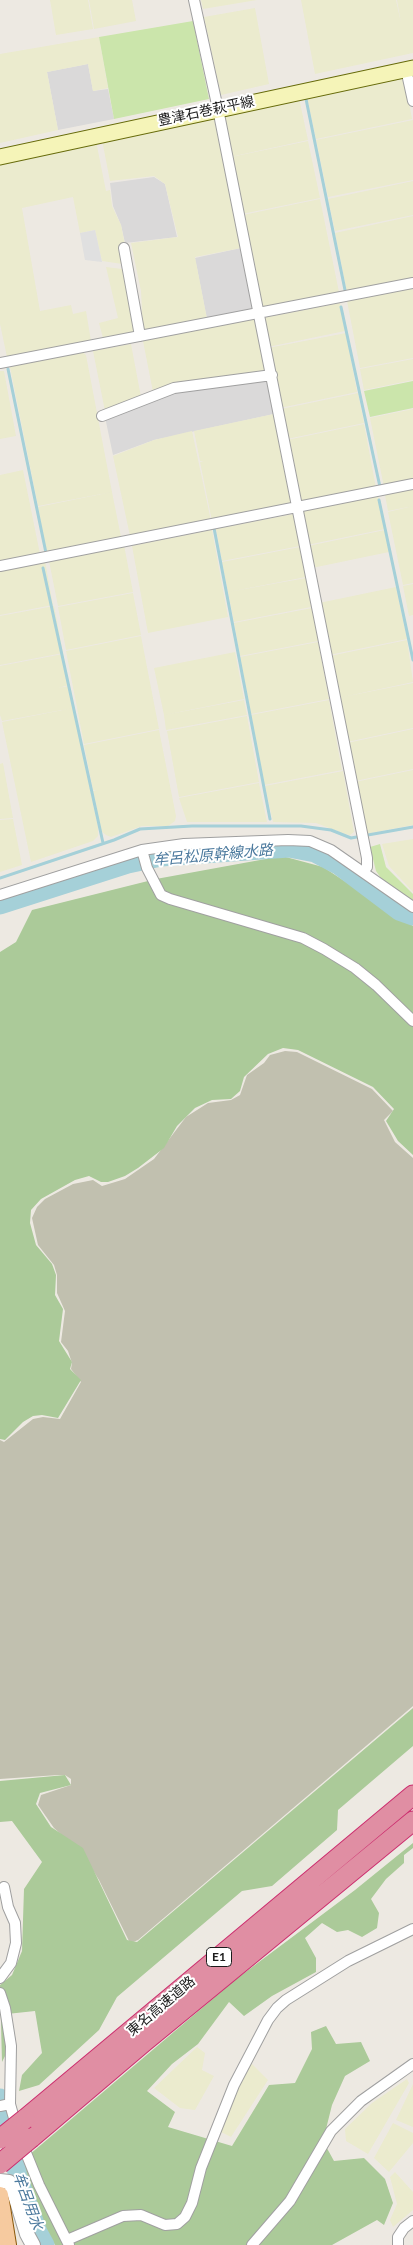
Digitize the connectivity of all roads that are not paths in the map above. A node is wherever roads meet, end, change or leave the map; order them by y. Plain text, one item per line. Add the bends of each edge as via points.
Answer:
1 (194, 0) edge
2 (410, 68) edge
3 (413, 101) edge
4 (218, 109) junction
5 (0, 156) edge
6 (124, 248) dead end
7 (413, 283) edge
8 (259, 313) junction
9 (140, 336) junction
10 (0, 363) edge
11 (272, 376) junction
12 (102, 416) dead end
13 (413, 484) edge
14 (297, 508) junction
15 (0, 566) edge
16 (143, 852) junction
17 (363, 872) junction
18 (0, 895) edge
19 (413, 907) edge
20 (413, 1021) edge
21 (413, 1795) edge
22 (413, 1821) edge
23 (4, 1887) dead end
24 (413, 1929) edge
25 (0, 1978) edge
26 (0, 1993) edge
27 (413, 2064) edge
28 (5, 2105) edge
29 (0, 2139) edge
30 (0, 2164) edge
31 (0, 2181) edge
32 (0, 2195) edge
33 (413, 2221) edge
34 (3, 2227) edge
35 (68, 2242) edge
36 (8, 2245) edge
37 (33, 2245) edge
38 (252, 2245) edge
39 (398, 2245) edge

1 - 4 street
2 - 3 street
2 - 4 main road, 豊津石巻萩平線
4 - 5 main road, 豊津石巻萩平線
4 - 8 street
6 - 9 street
7 - 8 street
8 - 9 street
8 - 11 street
9 - 10 street
11 - 12 street via 174,388
11 - 14 street
13 - 14 street
14 - 15 street
14 - 17 street via 367,858
16 - 17 street via 184,844 310,841 331,850
16 - 18 street
16 - 20 street via 161,895 303,938 355,968
17 - 19 street
21 - 29 highway, 東名高速道路 / E1, bridge
22 - 30 highway, 東名高速道路 / E1, bridge
23 - 25 street via 15,1923 16,1943 11,1963
24 - 35 street via 348,1961 286,2000 268,2020 234,2085 185,2217 177,2224 165,2225 141,2215 123,2216
26 - 28 street via 10,2046
27 - 38 street via 360,2101 331,2131 290,2201
28 - 35 street
31 - 37 street via 8,2182 14,2192
32 - 34 main road
33 - 39 street via 398,2237
34 - 36 main road

